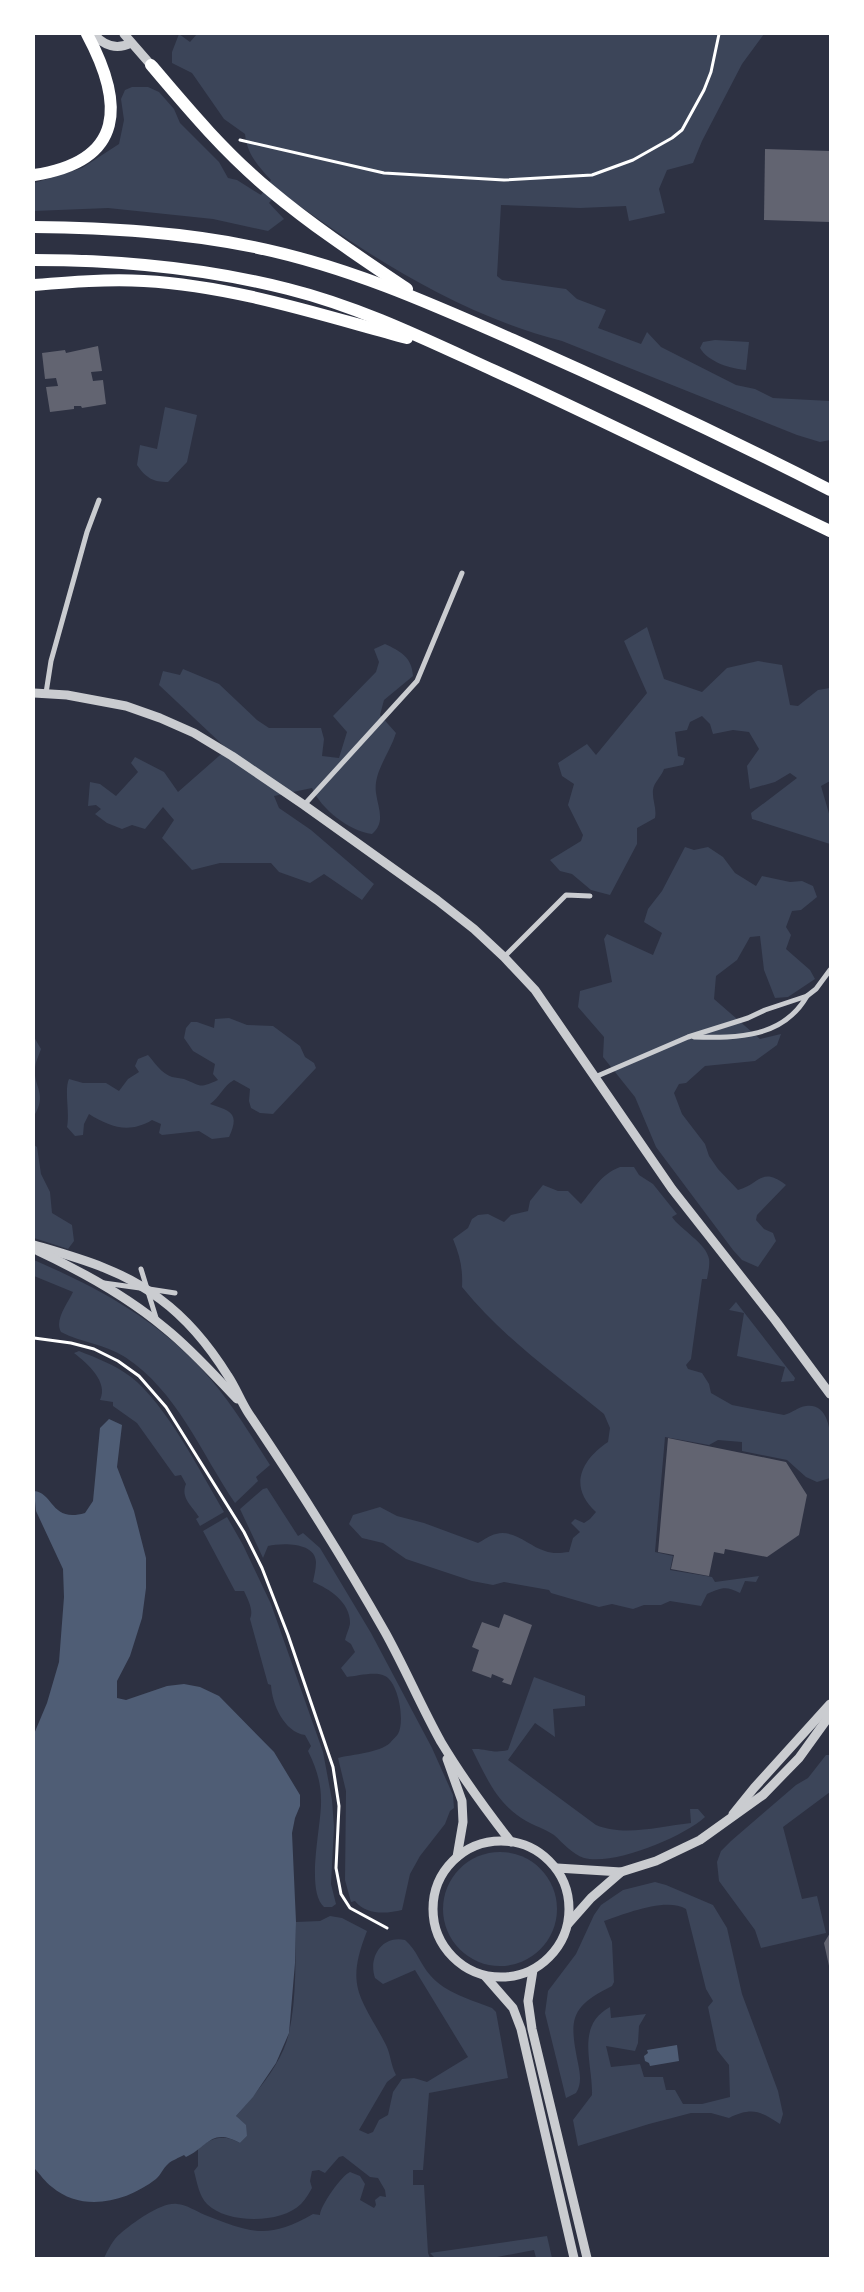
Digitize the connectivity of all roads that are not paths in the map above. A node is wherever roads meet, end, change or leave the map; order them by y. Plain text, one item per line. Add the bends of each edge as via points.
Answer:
1 (87, 34) edge
2 (94, 34) edge
3 (124, 34) edge
4 (131, 43) junction
5 (151, 65) joint
6 (34, 175) edge
7 (34, 227) edge
8 (34, 260) edge
9 (34, 285) edge
10 (426, 302) junction
11 (444, 348) junction
12 (830, 490) edge
13 (99, 500) dead end
14 (830, 531) edge
15 (462, 574) dead end
16 (34, 693) edge
17 (46, 693) junction
18 (304, 805) junction
19 (590, 896) dead end
20 (504, 957) junction
21 (830, 970) edge
22 (807, 996) junction
23 (688, 1037) junction
24 (595, 1077) junction
25 (34, 1245) edge
26 (34, 1249) edge
27 (141, 1269) dead end
28 (96, 1282) junction
29 (147, 1289) junction
30 (175, 1293) dead end
31 (158, 1322) junction
32 (830, 1394) edge
33 (242, 1404) junction
34 (830, 1704) edge
35 (830, 1715) edge
36 (440, 1740) junction
37 (730, 1818) junction
38 (512, 1842) junction
39 (457, 1857) junction
40 (557, 1868) junction
41 (621, 1872) junction
42 (568, 1924) junction
43 (533, 1970) junction
44 (485, 1976) junction
45 (574, 2258) edge
46 (586, 2258) edge

1 - 6 main road via 109,83 112,108 107,130 89,154 62,168
2 - 4 street via 110,46 123,47
3 - 4 street
4 - 5 street
5 - 10 main road via 219,143 270,191
7 - 10 main road via 143,231 255,247 335,268
8 - 11 main road via 163,267 262,283 358,312
9 - 11 main road via 128,281 213,290 256,298
10 - 12 main road via 611,384
11 - 14 main road
13 - 17 street via 51,661
15 - 18 street via 417,681
16 - 17 street
17 - 18 street via 126,706 175,724 210,742
18 - 20 street via 437,900
19 - 20 street via 566,895
20 - 24 street via 544,1002
21 - 22 street
22 - 23 street
22 - 23 street via 800,1008 777,1026 744,1036
23 - 24 street
24 - 32 street via 672,1189
25 - 29 street via 103,1266
26 - 28 street
27 - 29 street
28 - 29 street
28 - 31 street
29 - 30 street
29 - 31 street
29 - 33 street via 202,1340 229,1378
31 - 33 street
33 - 36 street via 306,1500 384,1631
34 - 37 street
35 - 37 street via 807,1748 773,1786
36 - 38 street via 477,1798
36 - 39 street via 462,1801 463,1822
37 - 41 street via 712,1833 682,1849
38 - 39 street via 490,1842 472,1847
38 - 40 street via 535,1851
39 - 44 street via 443,1873 434,1893 434,1922 439,1940 451,1956 464,1968
40 - 41 street
40 - 42 street via 568,1895
41 - 42 street
42 - 43 street via 554,1953
43 - 44 street via 509,1977
43 - 46 street via 529,2015
44 - 45 street via 512,2008 521,2029

